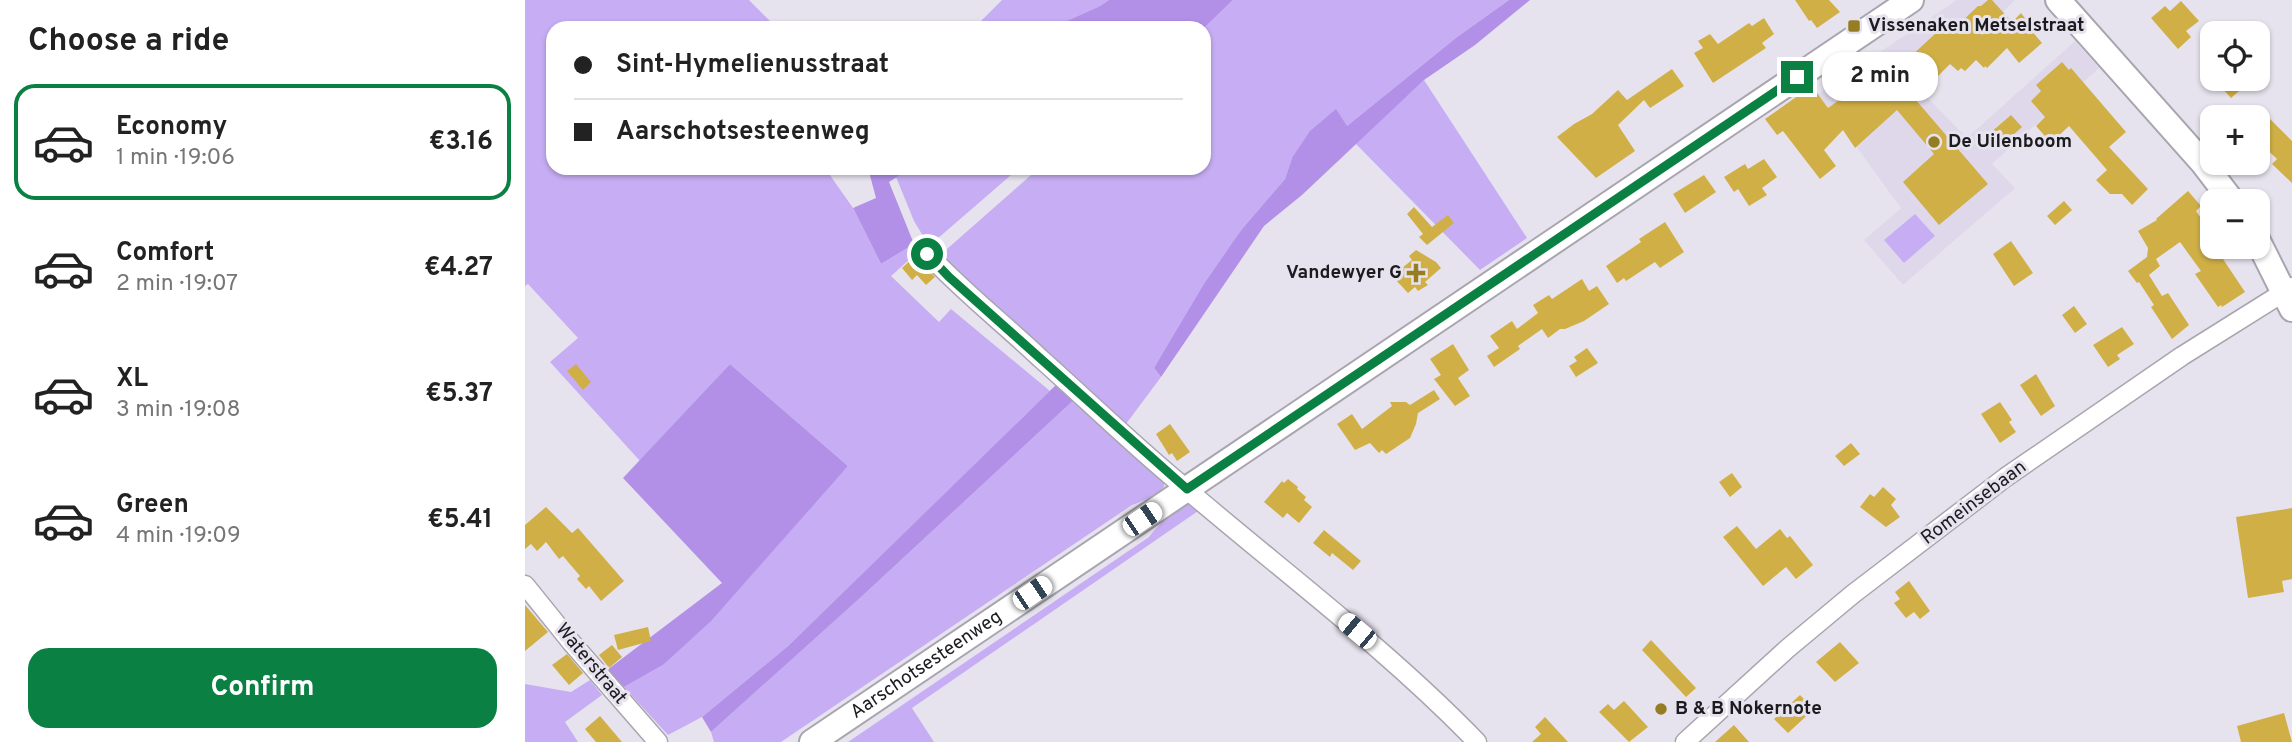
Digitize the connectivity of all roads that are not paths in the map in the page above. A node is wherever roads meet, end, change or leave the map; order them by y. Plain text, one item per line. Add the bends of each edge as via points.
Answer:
1 (1911, 0) edge
2 (2058, 0) edge
3 (2223, 189) edge
4 (927, 254) dead end
5 (2269, 259) edge
6 (2290, 296) edge
7 (1187, 489) junction
8 (525, 585) edge
9 (658, 742) edge
10 (812, 742) edge
11 (1477, 742) edge
12 (1685, 742) edge

1 - 7 main road, Aarschotsesteenweg
2 - 3 main road
4 - 7 street
5 - 6 main road
6 - 12 street, Romeinsebaan via 2182,356 2006,477 1844,601
7 - 10 main road, Aarschotsesteenweg
7 - 11 street via 1397,664
8 - 9 street, Waterstraat

